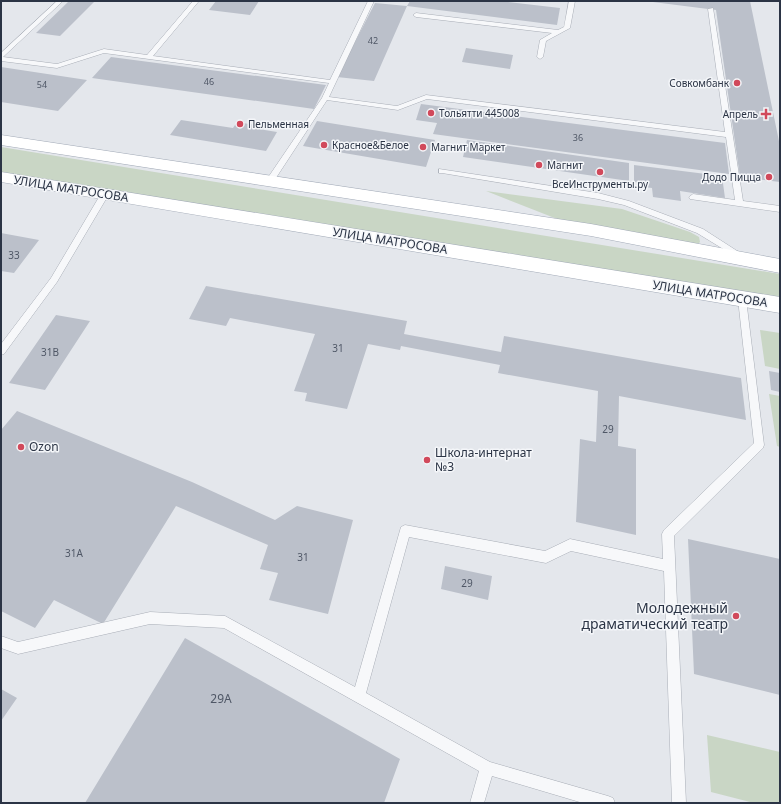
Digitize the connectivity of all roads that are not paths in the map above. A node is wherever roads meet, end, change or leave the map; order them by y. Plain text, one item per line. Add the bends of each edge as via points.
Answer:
1 (60, 1) edge
2 (196, 1) edge
3 (371, 1) edge
4 (572, 1) edge
5 (711, 9) dead end
6 (416, 15) dead end
7 (559, 32) junction
8 (1, 57) edge
9 (149, 57) junction
10 (540, 57) dead end
11 (333, 82) junction
12 (325, 98) junction
13 (729, 136) junction
14 (1, 140) edge
15 (442, 171) dead end
16 (1, 177) edge
17 (269, 182) junction
18 (106, 194) junction
19 (693, 197) dead end
20 (739, 203) junction
21 (780, 209) edge
22 (747, 260) junction
23 (780, 266) edge
24 (742, 299) junction
25 (780, 305) edge
26 (1, 351) edge
27 (669, 566) junction
28 (1, 642) edge
29 (359, 696) junction
30 (487, 768) junction
31 (477, 803) edge
32 (608, 803) edge
33 (679, 803) edge

1 - 8 lane
2 - 9 lane
3 - 11 lane
4 - 7 lane via 567,28
5 - 13 lane
6 - 7 lane
7 - 10 lane via 543,40
8 - 9 lane via 57,66 104,51
9 - 11 lane
11 - 12 lane
12 - 13 lane via 398,108 426,97
12 - 17 lane
13 - 20 lane
14 - 17 main road
15 - 22 lane via 598,196 626,203 700,232
16 - 18 main road, УЛИЦА МАТРОСОВА
17 - 22 main road via 591,230
18 - 24 main road, УЛИЦА МАТРОСОВА
18 - 26 lane via 54,280
19 - 20 lane
20 - 21 lane
22 - 23 main road
24 - 25 main road, УЛИЦА МАТРОСОВА
24 - 27 lane via 759,445 668,534
27 - 29 lane via 570,545 546,557 405,531
27 - 33 lane
28 - 29 lane via 18,648 150,618 225,622
29 - 30 lane
30 - 31 lane
30 - 32 lane

